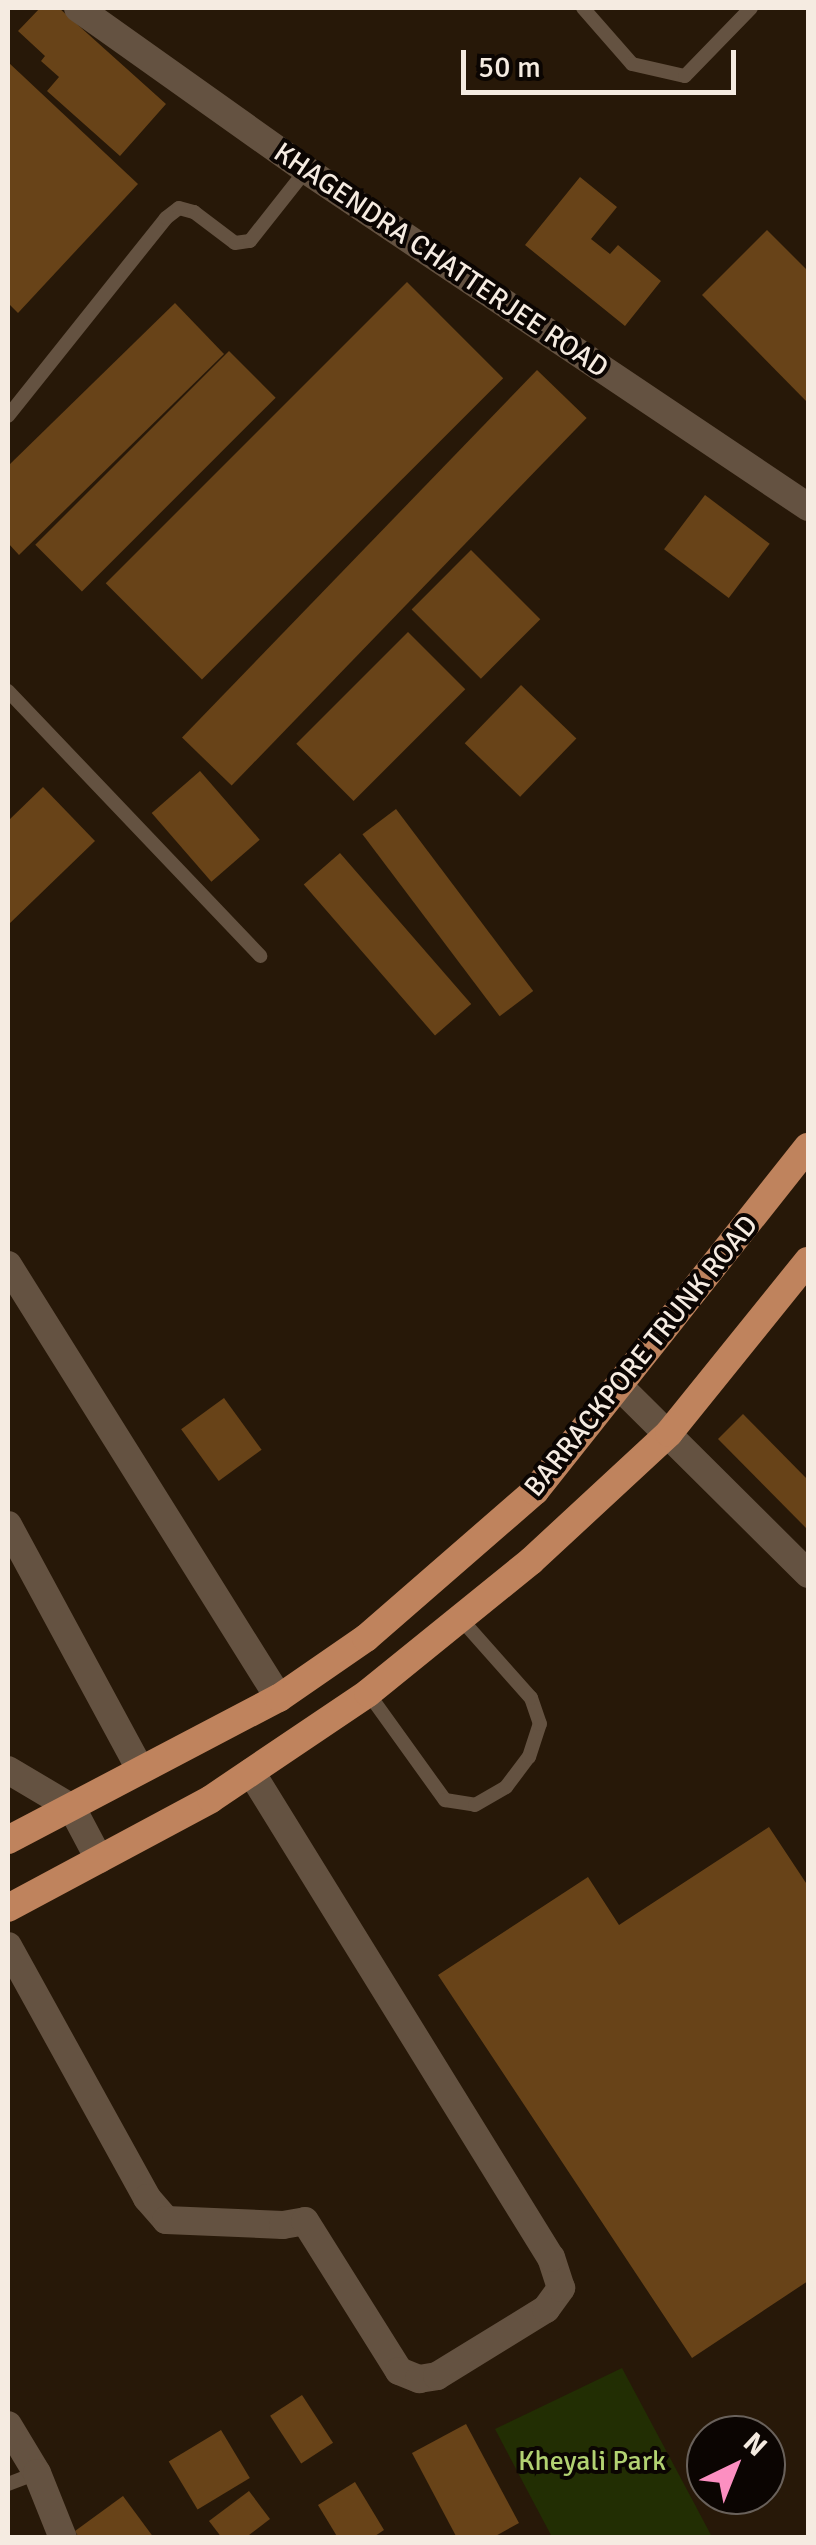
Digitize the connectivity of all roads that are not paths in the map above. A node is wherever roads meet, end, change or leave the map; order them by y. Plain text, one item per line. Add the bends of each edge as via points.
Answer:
1 (78, 8) edge
2 (583, 8) edge
3 (751, 8) edge
4 (306, 170) junction
5 (8, 416) edge
6 (808, 508) edge
7 (8, 691) edge
8 (260, 956) dead end
9 (808, 1148) edge
10 (808, 1261) edge
11 (8, 1265) edge
12 (618, 1386) junction
13 (669, 1433) junction
14 (8, 1524) edge
15 (808, 1574) edge
16 (460, 1618) junction
17 (368, 1693) junction
18 (279, 1698) junction
19 (140, 1769) junction
20 (8, 1770) edge
21 (251, 1772) junction
22 (72, 1808) junction
23 (8, 1840) edge
24 (99, 1859) junction
25 (8, 1908) edge
26 (8, 1946) edge
27 (8, 2425) edge
28 (37, 2473) junction
29 (8, 2484) edge
30 (63, 2538) edge

1 - 4 street, KHAGENDRA CHATTERJEE ROAD
2 - 3 lane via 632,64 686,76
4 - 5 lane via 250,241 235,243 194,212 179,208 166,218
4 - 6 street, KHAGENDRA CHATTERJEE ROAD
7 - 8 lane
9 - 12 main road, BARRACKPORE TRUNK ROAD
10 - 13 main road, BARRACKPORE TRUNK ROAD
11 - 18 street
12 - 13 street
12 - 18 main road, BARRACKPORE TRUNK ROAD via 535,1491 366,1638
13 - 15 street
13 - 16 main road, BARRACKPORE TRUNK ROAD
14 - 19 street
16 - 17 main road, BARRACKPORE TRUNK ROAD
16 - 17 lane via 531,1698 540,1724 528,1757 506,1787 475,1804 445,1800
17 - 21 main road, BARRACKPORE TRUNK ROAD
18 - 19 main road, BARRACKPORE TRUNK ROAD
19 - 22 main road, BARRACKPORE TRUNK ROAD
20 - 22 street
21 - 24 main road, BARRACKPORE TRUNK ROAD
21 - 26 street via 552,2258 562,2288 546,2309 436,2376 419,2379 399,2371 305,2221 166,2220 147,2198
22 - 23 main road, BARRACKPORE TRUNK ROAD
22 - 24 street
24 - 25 main road, BARRACKPORE TRUNK ROAD
27 - 28 street
28 - 29 lane
28 - 30 street

